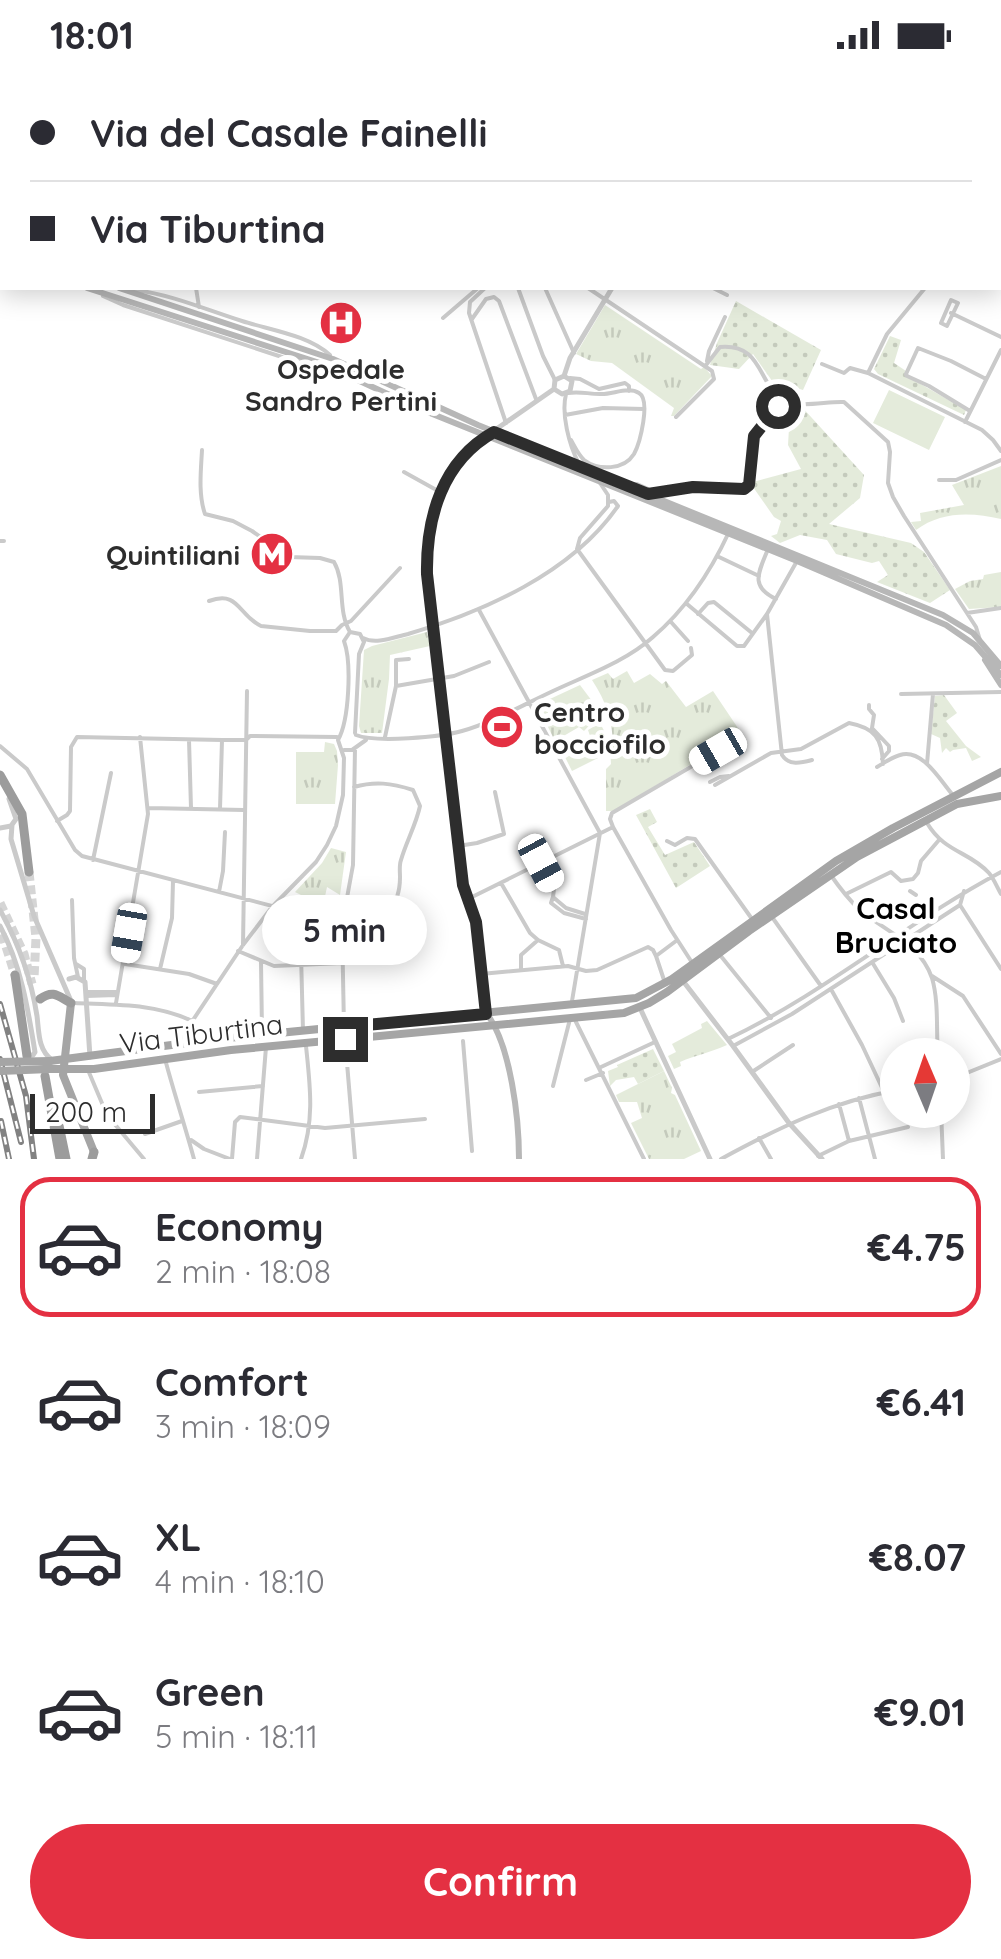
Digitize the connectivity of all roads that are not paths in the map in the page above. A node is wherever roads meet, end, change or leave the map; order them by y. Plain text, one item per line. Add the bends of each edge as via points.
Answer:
1 (92, 290) edge
2 (94, 290) edge
3 (128, 290) edge
4 (134, 290) edge
5 (196, 290) edge
6 (478, 290) edge
7 (479, 290) edge
8 (519, 290) edge
9 (546, 290) edge
10 (591, 290) edge
11 (611, 290) edge
12 (717, 290) edge
13 (923, 290) edge
14 (727, 295) dead end
15 (606, 299) junction
16 (199, 307) junction
17 (950, 312) dead end
18 (725, 317) dead end
19 (442, 318) dead end
20 (472, 319) junction
21 (262, 331) junction
22 (1001, 337) edge
23 (252, 340) junction
24 (1001, 350) edge
25 (574, 353) junction
26 (324, 364) junction
27 (822, 364) dead end
28 (706, 365) junction
29 (991, 370) junction
30 (868, 373) junction
31 (1001, 376) edge
32 (567, 377) junction
33 (986, 379) junction
34 (555, 380) junction
35 (554, 389) junction
36 (629, 391) junction
37 (567, 393) junction
38 (783, 400) junction
39 (536, 401) junction
40 (644, 408) junction
41 (970, 411) junction
42 (565, 415) junction
43 (676, 417) dead end
44 (506, 422) junction
45 (965, 422) junction
46 (490, 433) junction
47 (571, 440) junction
48 (202, 450) dead end
49 (1001, 451) edge
50 (1001, 460) edge
51 (579, 470) junction
52 (404, 472) dead end
53 (939, 480) dead end
54 (600, 482) junction
55 (627, 489) junction
56 (682, 490) junction
57 (440, 492) junction
58 (661, 497) junction
59 (677, 501) junction
60 (730, 531) junction
61 (577, 549) junction
62 (768, 549) junction
63 (717, 556) junction
64 (797, 561) junction
65 (400, 568) dead end
66 (760, 576) junction
67 (776, 598) junction
68 (209, 602) dead end
69 (687, 604) junction
70 (1001, 608) edge
71 (479, 610) junction
72 (967, 613) junction
73 (698, 614) junction
74 (767, 614) junction
75 (671, 621) junction
76 (345, 624) junction
77 (432, 627) junction
78 (350, 632) junction
79 (754, 634) junction
80 (363, 638) junction
81 (980, 640) junction
82 (688, 641) dead end
83 (645, 643) junction
84 (692, 648) dead end
85 (348, 650) junction
86 (360, 650) junction
87 (980, 650) junction
88 (409, 659) dead end
89 (490, 662) dead end
90 (1001, 664) edge
91 (1001, 676) edge
92 (438, 680) junction
93 (396, 686) junction
94 (1001, 689) edge
95 (248, 691) dead end
96 (934, 693) junction
97 (902, 694) dead end
98 (529, 702) junction
99 (869, 704) dead end
100 (356, 734) junction
101 (445, 735) junction
102 (386, 737) junction
103 (140, 738) junction
104 (370, 738) junction
105 (190, 740) junction
106 (222, 740) junction
107 (246, 740) junction
108 (341, 740) junction
109 (0, 746) edge
110 (356, 747) junction
111 (782, 750) junction
112 (718, 751) dead end
113 (812, 760) dead end
114 (881, 763) junction
115 (926, 764) junction
116 (1001, 772) edge
117 (111, 773) dead end
118 (991, 778) junction
119 (0, 779) edge
120 (712, 784) dead end
121 (354, 787) junction
122 (495, 792) dead end
123 (1001, 796) edge
124 (954, 797) junction
125 (148, 808) junction
126 (190, 808) junction
127 (220, 809) junction
128 (244, 810) junction
129 (924, 816) junction
130 (58, 821) junction
131 (12, 826) junction
132 (613, 827) junction
133 (1, 828) edge
134 (225, 832) dead end
135 (600, 833) junction
136 (11, 839) junction
137 (940, 840) junction
138 (667, 841) dead end
139 (458, 846) junction
140 (946, 846) junction
141 (930, 854) junction
142 (93, 860) junction
143 (541, 863) junction
144 (828, 871) junction
145 (28, 872) tunnel mouth
146 (139, 872) junction
147 (1001, 872) edge
148 (992, 876) junction
149 (173, 881) junction
150 (501, 883) junction
151 (964, 892) junction
152 (219, 893) junction
153 (846, 894) junction
154 (1001, 894) edge
155 (468, 899) junction
156 (72, 900) dead end
157 (243, 900) junction
158 (960, 905) junction
159 (272, 907) junction
160 (0, 910) edge
161 (300, 914) junction
162 (771, 915) junction
163 (586, 917) junction
164 (342, 925) junction
165 (748, 925) junction
166 (0, 926) edge
167 (896, 936) junction
168 (538, 940) junction
169 (678, 940) junction
170 (906, 940) junction
171 (243, 945) junction
172 (238, 951) junction
173 (719, 954) junction
174 (656, 956) junction
175 (261, 962) junction
176 (344, 962) junction
177 (872, 962) junction
178 (693, 963) junction
179 (123, 964) junction
180 (301, 964) junction
181 (562, 966) junction
182 (578, 968) junction
183 (160, 969) junction
184 (1001, 969) edge
185 (521, 970) junction
186 (59, 972) junction
187 (481, 974) junction
188 (14, 975) tunnel mouth
189 (931, 976) junction
190 (69, 979) junction
191 (81, 979) junction
192 (682, 982) junction
193 (665, 983) junction
194 (217, 984) junction
195 (824, 985) junction
196 (950, 987) junction
197 (67, 989) junction
198 (830, 989) junction
199 (658, 993) junction
200 (117, 994) junction
201 (935, 995) junction
202 (86, 997) junction
203 (37, 1002) junction
204 (71, 1003) junction
205 (116, 1003) junction
206 (638, 1003) junction
207 (26, 1005) junction
208 (572, 1006) junction
209 (486, 1014) junction
210 (771, 1018) junction
211 (572, 1019) junction
212 (903, 1021) dead end
213 (190, 1023) junction
214 (495, 1026) junction
215 (344, 1027) junction
216 (303, 1031) junction
217 (262, 1035) junction
218 (937, 1038) edge
219 (345, 1039) junction
220 (728, 1039) junction
221 (190, 1042) junction
222 (463, 1042) dead end
223 (655, 1042) junction
224 (305, 1043) junction
225 (177, 1044) junction
226 (793, 1045) dead end
227 (734, 1046) junction
228 (266, 1047) junction
229 (33, 1051) junction
230 (90, 1056) junction
231 (64, 1059) junction
232 (165, 1059) junction
233 (1000, 1060) edge
234 (0, 1061) edge
235 (48, 1067) junction
236 (63, 1070) junction
237 (88, 1070) junction
238 (0, 1071) edge
239 (601, 1071) junction
240 (752, 1072) junction
241 (970, 1072) edge
242 (586, 1080) dead end
243 (880, 1083) edge
244 (263, 1086) junction
245 (553, 1086) dead end
246 (199, 1092) dead end
247 (880, 1093) edge
248 (859, 1098) junction
249 (839, 1104) junction
250 (260, 1120) junction
251 (425, 1120) dead end
252 (182, 1121) junction
253 (789, 1123) junction
254 (352, 1126) junction
255 (309, 1127) junction
256 (904, 1128) edge
257 (942, 1128) edge
258 (146, 1134) dead end
259 (869, 1136) junction
260 (759, 1138) junction
261 (190, 1140) junction
262 (848, 1142) junction
263 (472, 1151) dead end
264 (95, 1157) edge
265 (820, 1158) edge
266 (60, 1159) edge
267 (144, 1159) edge
268 (194, 1159) edge
269 (231, 1159) edge
270 (257, 1159) edge
271 (301, 1159) edge
272 (355, 1159) edge
273 (518, 1159) edge
274 (644, 1159) edge
275 (710, 1159) edge
276 (721, 1159) edge
277 (770, 1159) edge
278 (874, 1159) edge
279 (943, 1159) edge

1 - 26 street via 285,358
2 - 23 main road
3 - 21 main road
4 - 16 street
5 - 16 street
6 - 19 street
7 - 20 street via 468,306
8 - 34 street
9 - 25 street
10 - 15 street
11 - 15 street
12 - 14 street
13 - 30 street via 888,334
15 - 25 street
15 - 28 street
16 - 21 street
17 - 22 street
18 - 28 street
20 - 39 street via 486,299 499,301
20 - 44 street
21 - 23 street
21 - 46 main road
23 - 26 main road
24 - 29 street
25 - 32 street
26 - 46 main road
27 - 30 street
28 - 38 street via 720,347 742,350
28 - 43 street via 714,379
29 - 31 street
29 - 33 street
30 - 45 street
32 - 34 street
32 - 36 street via 600,389 625,382
32 - 37 street
33 - 41 street
33 - 41 street via 918,348 906,374
34 - 35 street
35 - 37 street
35 - 39 street
36 - 37 street
36 - 40 street via 642,395
37 - 42 street
38 - 56 street via 754,436 748,487
38 - 72 street via 844,402 886,439 893,496
39 - 44 street
40 - 42 street
40 - 47 street via 634,453 621,464 591,464
41 - 45 street
42 - 47 street
44 - 46 street
45 - 49 street
46 - 51 main road
46 - 57 street via 458,462
47 - 51 street
48 - 76 street via 202,510 252,530 289,557 334,562
50 - 53 street via 956,480
51 - 54 main road
51 - 55 main road
52 - 57 street
54 - 55 main road
54 - 61 street via 618,506
55 - 58 main road
55 - 58 street via 635,483
55 - 60 main road
56 - 58 street
56 - 59 street
57 - 77 street via 427,549
58 - 59 main road
59 - 60 main road
60 - 62 main road
60 - 63 street
60 - 81 main road via 943,615
61 - 71 street
61 - 83 street
62 - 64 main road
62 - 66 street
63 - 66 street
63 - 69 street
64 - 67 street
64 - 87 main road via 946,625
65 - 76 street
66 - 67 street via 761,590
67 - 74 street
68 - 76 street via 232,600 253,622 272,628 333,632
69 - 73 street
69 - 75 street
70 - 72 street
71 - 77 street
71 - 98 street
72 - 81 street
73 - 79 street via 713,602
73 - 79 street via 738,646
74 - 79 street
74 - 111 street
75 - 82 street
75 - 83 street
76 - 78 street
77 - 80 street via 374,642
77 - 92 street
78 - 80 street
78 - 85 street
80 - 86 street
81 - 90 main road
83 - 84 street via 667,671 691,656
83 - 98 street
85 - 86 street
85 - 108 street
86 - 100 street
87 - 91 main road
87 - 94 main road
88 - 93 street via 396,660
89 - 92 street
92 - 93 street
92 - 101 street
93 - 102 street
94 - 96 street
95 - 107 street
96 - 97 street
96 - 115 street
98 - 101 street
98 - 135 street
99 - 114 street via 873,730 890,748
100 - 104 street
100 - 108 street
100 - 110 street
101 - 102 street
101 - 139 street
102 - 104 street
103 - 105 street
103 - 125 street
103 - 130 street via 74,739 70,810
104 - 110 street
105 - 106 street
105 - 126 street
106 - 107 street
106 - 127 street
107 - 108 street
107 - 128 street
108 - 110 street via 347,751
108 - 159 street via 343,795 334,830 318,859
109 - 130 street via 28,769
110 - 121 street
111 - 113 street via 791,762
111 - 114 street via 802,748 852,723 880,740
111 - 120 street
112 - 132 street via 610,814
114 - 115 street via 911,754
115 - 124 street
116 - 118 main road, Via Tiburtina
117 - 142 street
118 - 123 main road via 988,792
118 - 124 main road, Via Tiburtina
119 - 131 street via 15,812
119 - 145 highway via 22,814
121 - 164 street via 353,862
121 - 164 street via 375,782 412,790 420,806 400,862 394,906 360,927
122 - 139 street via 504,834
123 - 129 main road, Via Tiburtina
124 - 129 main road, Via Tiburtina
125 - 126 street
125 - 146 street
126 - 127 street
127 - 128 street
128 - 157 street
129 - 137 street
129 - 144 main road, Via Tiburtina via 855,849
130 - 142 street via 76,852
131 - 133 street
131 - 136 street
132 - 135 street
132 - 169 street
133 - 136 street
134 - 152 street
135 - 143 street
135 - 163 street
136 - 186 street
137 - 140 street
137 - 141 street
138 - 165 street via 695,839
139 - 155 street
140 - 141 street
140 - 148 street
141 - 153 street via 909,888 891,872
142 - 146 street
143 - 150 street
143 - 163 street via 554,888 551,903
144 - 153 street
144 - 162 main road, Via Tiburtina
144 - 165 main road, Via Tiburtina
146 - 149 street
146 - 179 street
147 - 148 street
148 - 151 street
148 - 154 street
149 - 152 street
149 - 183 street
150 - 155 street
150 - 168 street
151 - 158 street
151 - 167 street
152 - 157 street
153 - 167 street
155 - 187 street
156 - 191 street
157 - 159 street
157 - 171 street
158 - 170 street
158 - 184 street
159 - 161 street
159 - 171 street
160 - 203 street
161 - 164 street
161 - 180 street
162 - 165 main road, Via Tiburtina
162 - 195 street
163 - 182 street
164 - 176 street
165 - 173 main road, Via Tiburtina
165 - 178 main road, Via Tiburtina
166 - 207 street
167 - 170 street
167 - 195 street
168 - 181 street via 560,950
168 - 185 street via 521,955
169 - 174 street
169 - 178 street
170 - 177 street
170 - 189 street
171 - 172 street
172 - 175 street
172 - 194 street
173 - 192 main road, Via Tiburtina
173 - 210 street
174 - 182 street via 648,947 600,970
174 - 193 street
175 - 180 street
175 - 217 street
176 - 180 street
176 - 215 street
177 - 198 street
177 - 212 street
178 - 193 main road, Via Tiburtina
179 - 183 street
179 - 200 street
180 - 216 street
181 - 182 street
181 - 185 street
182 - 208 street
183 - 194 street
185 - 187 street
186 - 190 street
186 - 197 street
187 - 209 street
188 - 229 highway
189 - 196 street
189 - 201 street
190 - 191 street
190 - 197 street
191 - 202 street
192 - 199 main road, Via Tiburtina
192 - 220 street
193 - 199 main road, Via Tiburtina
194 - 213 street
195 - 198 street
195 - 210 street
196 - 201 street
196 - 233 street via 963,996
197 - 204 street
198 - 227 street
198 - 243 street
199 - 206 main road, Via Tiburtina
200 - 202 street
200 - 205 street
201 - 218 street
202 - 204 street
202 - 205 street
202 - 230 street
203 - 204 highway via 55,994
203 - 207 street
203 - 229 street
204 - 231 main road
205 - 213 street
206 - 208 main road, Via Tiburtina
206 - 211 main road, Via Tiburtina via 620,1014
206 - 223 street
207 - 229 street
208 - 209 main road, Via Tiburtina
209 - 214 main road
209 - 215 main road, Via Tiburtina
210 - 220 street
211 - 214 main road, Via Tiburtina
211 - 239 street
211 - 245 street
213 - 221 street
213 - 225 street
214 - 219 main road, Via Tiburtina
214 - 273 main road via 517,1114
215 - 216 main road, Via Tiburtina
215 - 219 street
216 - 217 main road, Via Tiburtina
217 - 221 main road, Via Tiburtina
219 - 224 main road, Via Tiburtina
219 - 254 street
220 - 227 street
221 - 225 main road, Via Tiburtina
222 - 263 street
223 - 239 street
223 - 275 street
224 - 228 main road, Via Tiburtina
224 - 255 street
225 - 230 main road, Via Tiburtina
226 - 240 street
227 - 240 street
228 - 232 main road, Via Tiburtina
228 - 244 street
229 - 234 main road, bridge
229 - 235 street, bridge
230 - 231 main road, Via Tiburtina
231 - 235 main road, Via Tiburtina
231 - 236 main road
232 - 237 main road, Via Tiburtina
232 - 252 street
233 - 241 street
234 - 235 main road, Via Tiburtina, bridge
235 - 236 main road, Via Tiburtina
235 - 238 main road, Via Tiburtina, bridge
235 - 266 highway
235 - 266 highway
236 - 237 main road, Via Tiburtina
236 - 264 main road
237 - 267 street via 108,1116
239 - 242 street
239 - 274 street
240 - 253 street
244 - 246 street
244 - 250 street
247 - 248 street
248 - 249 street
248 - 259 street
249 - 253 street
249 - 262 street
250 - 255 street
250 - 269 street via 236,1120
250 - 270 street
251 - 254 street
252 - 258 street
252 - 261 street
253 - 260 street
253 - 265 street
254 - 255 street
254 - 272 street
255 - 271 street
256 - 259 street
257 - 279 street
259 - 262 street
259 - 278 street
260 - 276 street
260 - 277 street
261 - 268 street
261 - 269 street
262 - 265 street

